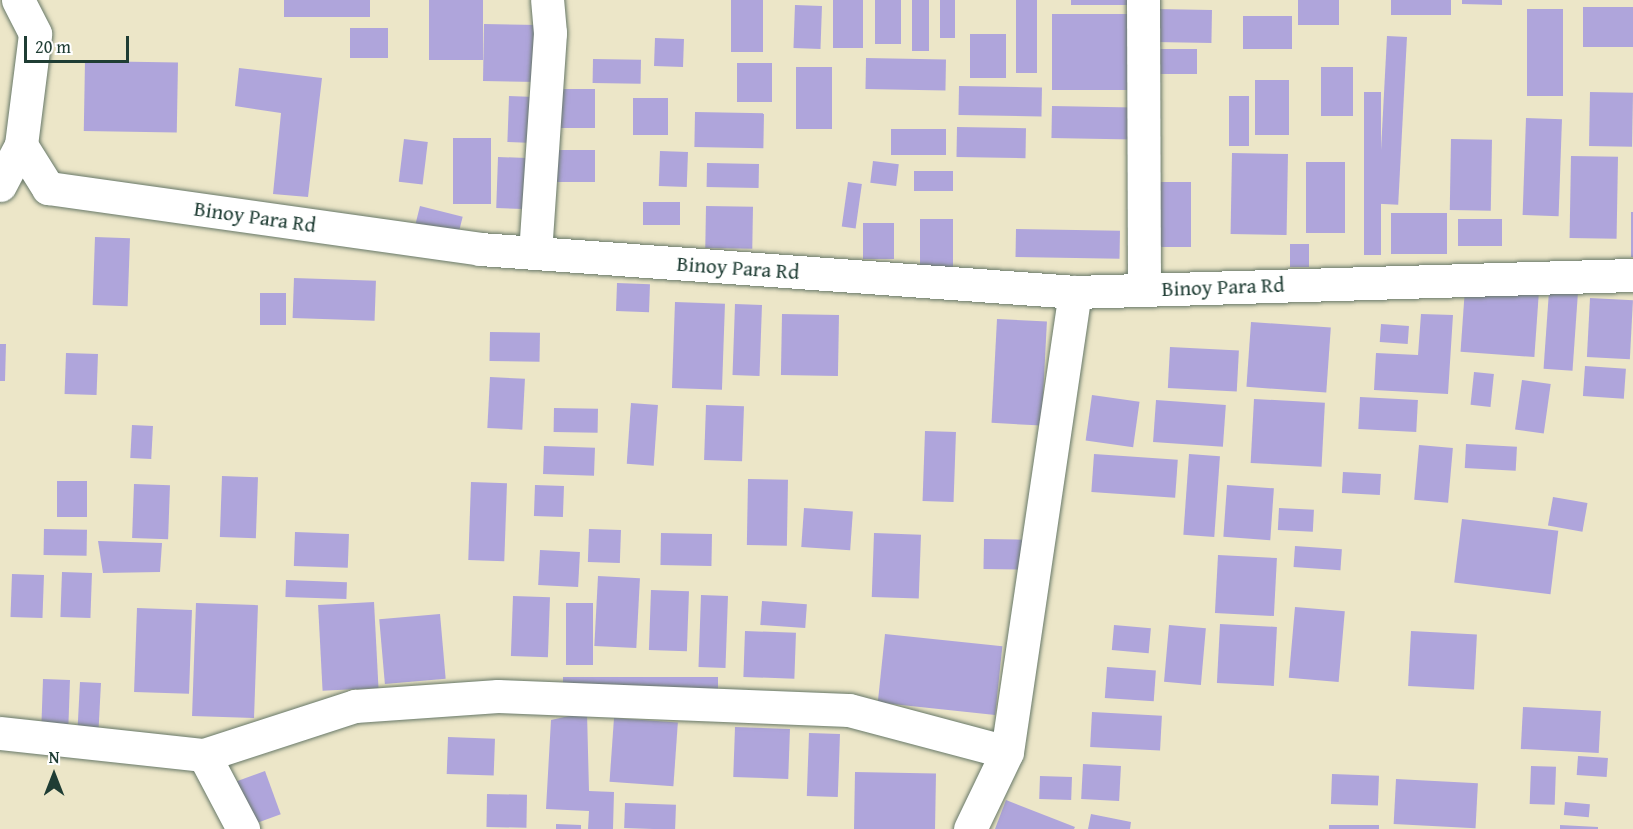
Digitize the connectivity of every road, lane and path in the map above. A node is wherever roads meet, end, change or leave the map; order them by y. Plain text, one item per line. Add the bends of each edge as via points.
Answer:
1 (18, 0) edge
2 (548, 0) edge
3 (1143, 0) edge
4 (21, 145) junction
5 (0, 185) edge
6 (535, 253) junction
7 (1633, 275) edge
8 (1144, 290) junction
9 (1075, 292) junction
10 (0, 733) edge
11 (1007, 752) junction
12 (204, 755) junction
13 (243, 829) edge
14 (970, 829) edge

1 - 4 street via 35,34
2 - 6 street via 550,33
3 - 8 street
4 - 5 street
4 - 6 street, Binoy Para Rd via 48,188 480,249
6 - 9 street, Binoy Para Rd
7 - 8 street, Binoy Para Rd
8 - 9 street, Binoy Para Rd
9 - 11 street
10 - 12 street
11 - 12 street via 849,710 498,696 355,706
11 - 14 street
12 - 13 street

